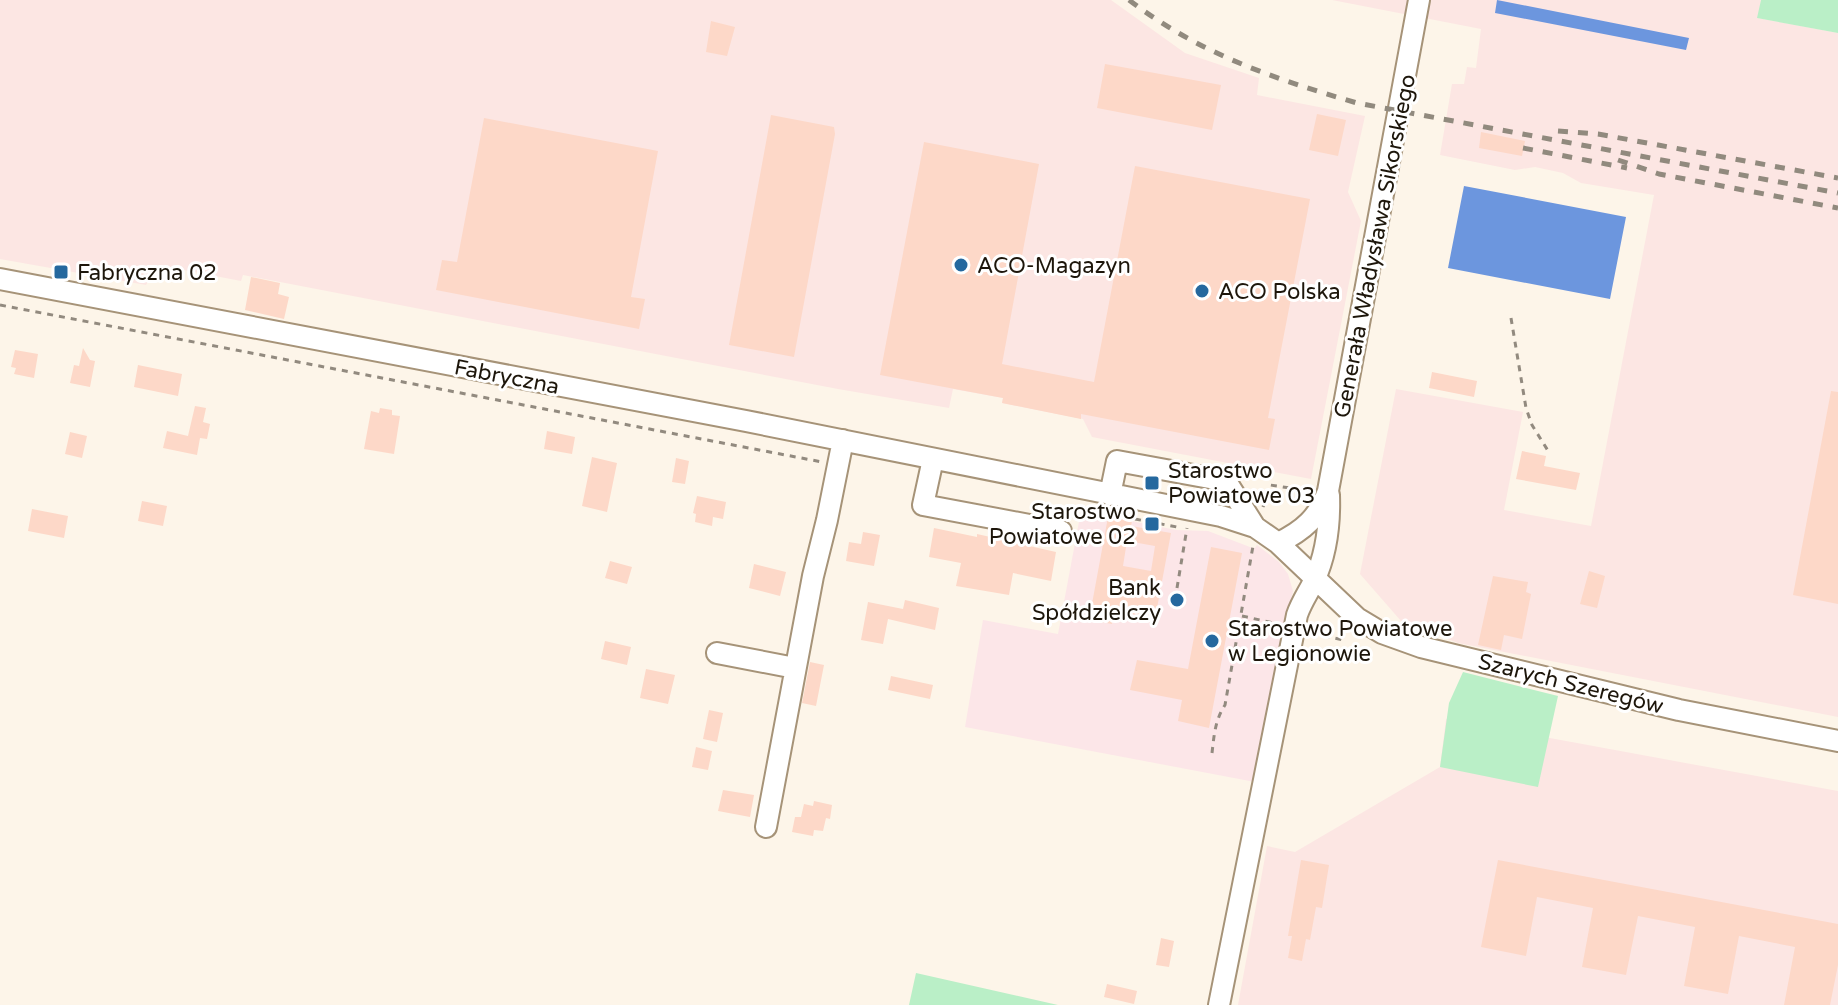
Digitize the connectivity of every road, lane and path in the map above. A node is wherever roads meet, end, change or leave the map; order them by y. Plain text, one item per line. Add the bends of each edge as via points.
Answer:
1 (1419, 0) edge
2 (0, 279) edge
3 (0, 305) edge
4 (1511, 318) dead end
5 (843, 440) junction
6 (1550, 454) dead end
7 (933, 459) junction
8 (837, 465) junction
9 (1014, 475) joint
10 (1321, 488) junction
11 (1078, 501) dead end
12 (1109, 504) junction
13 (1136, 519) dead end
14 (1187, 528) junction
15 (1197, 528) dead end
16 (1255, 528) junction
17 (1304, 529) junction
18 (1061, 531) dead end
19 (1327, 540) junction
20 (1278, 543) junction
21 (1315, 580) junction
22 (1177, 588) dead end
23 (717, 653) dead end
24 (795, 668) junction
25 (1838, 741) edge
26 (1212, 753) dead end
27 (766, 827) dead end
28 (1219, 1005) edge

1 - 10 street, Generała Władysława Sikorskiego
2 - 5 street, Fabryczna
3 - 8 path
4 - 6 path via 1526,408
5 - 7 street, Fabryczna
5 - 8 street
7 - 9 street, Fabryczna
7 - 18 street via 923,505
8 - 24 street
9 - 12 street, Szarych Szeregów
10 - 16 path via 1270,485
10 - 17 street, Generała Władysława Sikorskiego via 1317,514
10 - 19 street, Generała Władysława Sikorskiego via 1330,516
11 - 12 path via 1089,510
12 - 16 street, Szarych Szeregów via 1221,516
12 - 16 street via 1117,461 1226,481
13 - 14 path
14 - 15 path
14 - 22 path
16 - 20 street, Szarych Szeregów
16 - 26 path
17 - 19 street
17 - 20 street, Generała Władysława Sikorskiego
19 - 21 street, Generała Władysława Sikorskiego
20 - 21 street, Szarych Szeregów
21 - 25 street, Szarych Szeregów via 1357,618 1421,647 1679,710
21 - 28 street, Generała Władysława Sikorskiego via 1297,615
23 - 24 street
24 - 27 street

